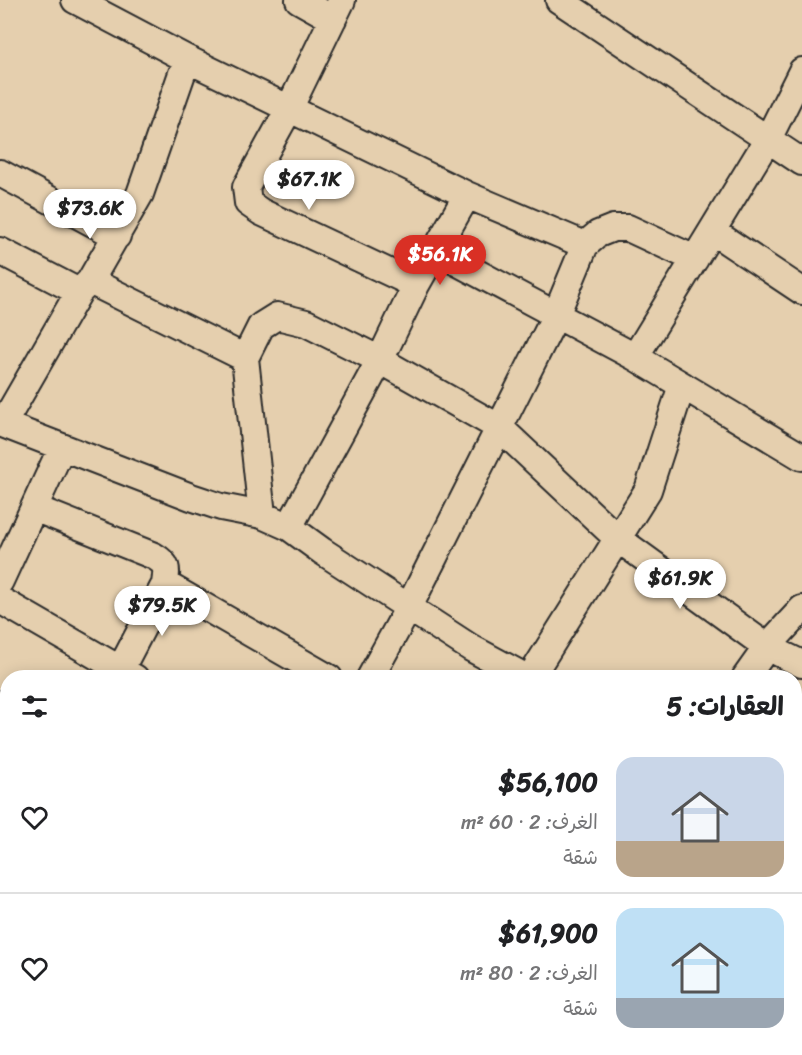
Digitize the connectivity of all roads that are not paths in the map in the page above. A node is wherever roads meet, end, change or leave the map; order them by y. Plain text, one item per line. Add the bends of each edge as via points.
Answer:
1 (75, 0) edge
2 (299, 0) edge
3 (559, 0) edge
4 (338, 10) edge
5 (188, 58) junction
6 (802, 71) edge
7 (289, 109) junction
8 (768, 139) junction
9 (802, 162) edge
10 (0, 173) edge
11 (467, 195) junction
12 (712, 231) junction
13 (117, 236) junction
14 (585, 245) junction
15 (0, 251) edge
16 (436, 251) junction
17 (694, 259) junction
18 (416, 285) junction
19 (84, 287) junction
20 (802, 291) edge
21 (556, 315) junction
22 (635, 357) junction
23 (245, 358) junction
24 (380, 360) junction
25 (682, 384) junction
26 (2, 423) edge
27 (500, 428) junction
28 (62, 447) junction
29 (802, 457) edge
30 (34, 508) junction
31 (262, 515) junction
32 (289, 527) junction
33 (617, 538) junction
34 (0, 581) edge
35 (165, 584) junction
36 (0, 600) edge
37 (409, 607) junction
38 (802, 609) edge
39 (767, 647) junction
40 (802, 664) edge
41 (116, 670) edge
42 (126, 670) edge
43 (315, 670) edge
44 (374, 670) edge
45 (514, 670) edge
46 (534, 670) edge
47 (751, 670) edge

1 - 5 street
2 - 4 street
3 - 8 street
4 - 7 street
5 - 7 street
5 - 13 street via 140,194
6 - 8 street
7 - 11 street
7 - 18 street via 246,187 248,203
8 - 9 street
8 - 12 street
10 - 13 street
11 - 14 street
11 - 16 street
12 - 17 street
12 - 20 street
13 - 19 street
14 - 17 street via 613,228 628,228
14 - 21 street
15 - 19 street
16 - 18 street
16 - 21 street
17 - 22 street
18 - 24 street
19 - 23 street
19 - 26 street
21 - 22 street
21 - 27 street
22 - 25 street
23 - 24 street via 261,326 277,316 306,323
23 - 31 street
24 - 27 street
24 - 32 street
25 - 29 street
25 - 33 street via 648,490
26 - 28 street
27 - 33 street
27 - 37 street
28 - 30 street
28 - 31 street via 191,497
30 - 34 street
30 - 35 street via 164,561
31 - 32 street
32 - 37 street
33 - 39 street
33 - 46 street
35 - 42 street
35 - 43 street
36 - 41 street
37 - 44 street
37 - 45 street via 471,648
38 - 39 street
39 - 40 street
39 - 47 street

